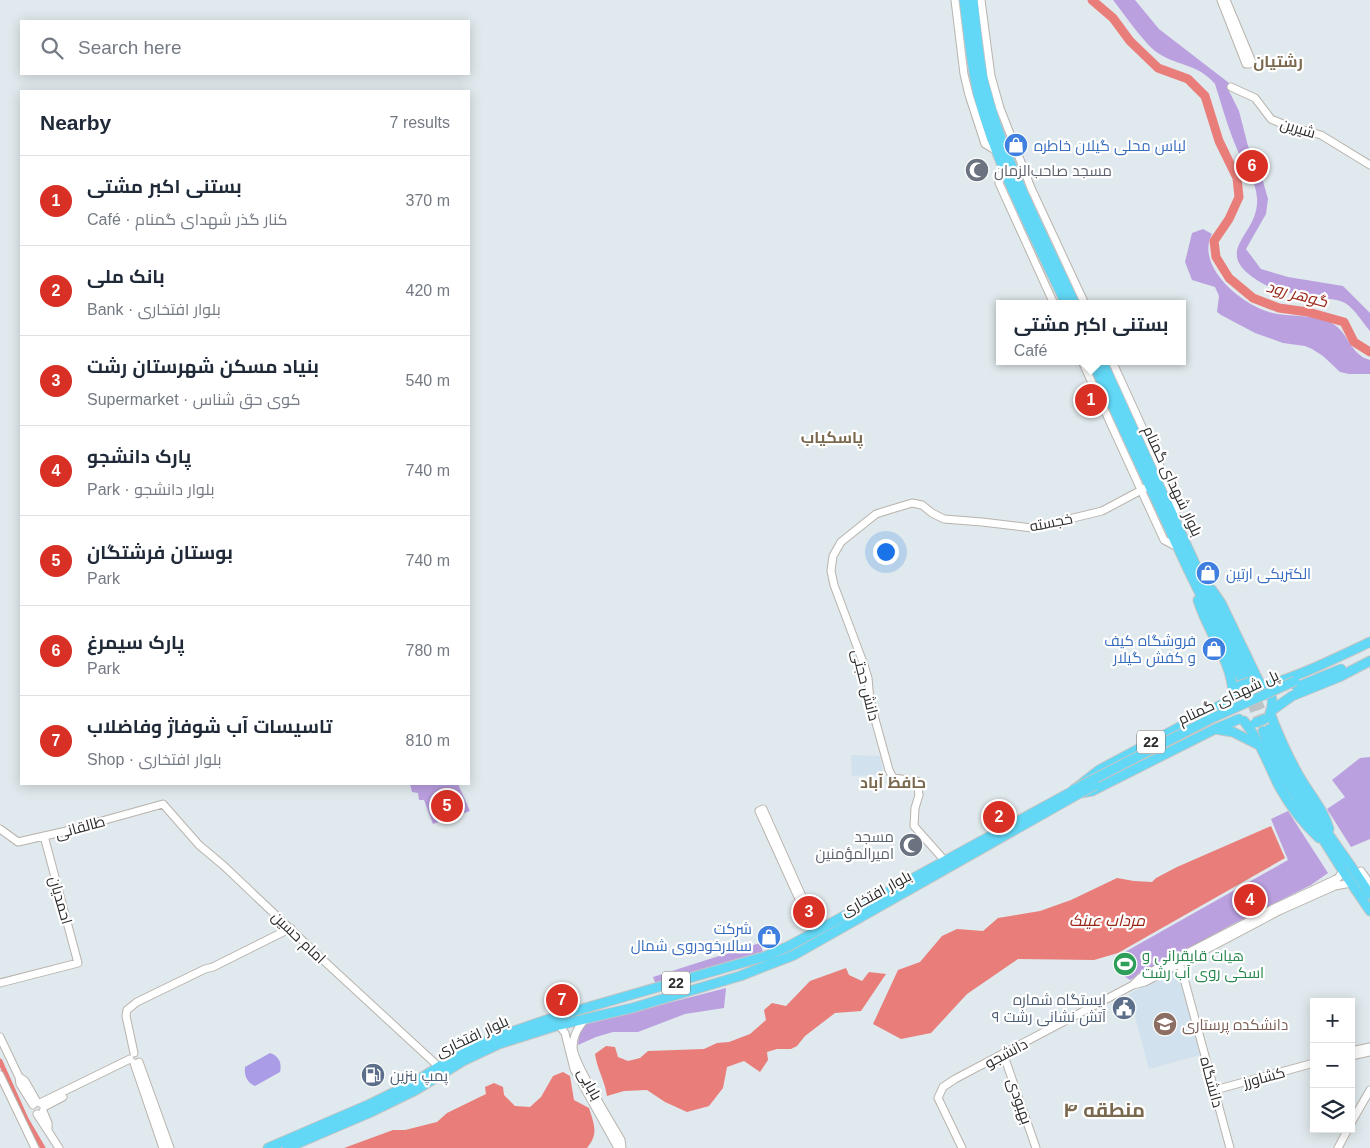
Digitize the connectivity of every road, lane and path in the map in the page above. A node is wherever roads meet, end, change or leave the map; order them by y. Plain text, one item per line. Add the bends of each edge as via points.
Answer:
1 (955, 0) edge
2 (964, 0) edge
3 (973, 0) edge
4 (981, 0) edge
5 (1222, 0) edge
6 (1226, 0) edge
7 (1231, 87) dead end
8 (998, 152) junction
9 (1370, 165) edge
10 (1004, 167) junction
11 (1052, 300) edge
12 (1064, 300) edge
13 (1073, 300) edge
14 (1083, 300) edge
15 (1084, 365) edge
16 (1094, 365) edge
17 (1104, 365) edge
18 (1114, 365) edge
19 (1138, 438) junction
20 (1129, 443) junction
21 (1145, 488) junction
22 (922, 505) joint
23 (1176, 522) junction
24 (1199, 569) junction
25 (1190, 573) junction
26 (1213, 612) junction
27 (1370, 642) edge
28 (1370, 648) edge
29 (1370, 655) edge
30 (1370, 661) edge
31 (1244, 680) junction
32 (1286, 680) junction
33 (1263, 685) junction
34 (1292, 696) junction
35 (1232, 697) junction
36 (1209, 712) junction
37 (1269, 714) junction
38 (1242, 720) junction
39 (1176, 728) junction
40 (1215, 729) junction
41 (1181, 746) junction
42 (1261, 746) junction
43 (1077, 792) junction
44 (163, 804) joint
45 (0, 829) edge
46 (44, 836) junction
47 (1331, 837) junction
48 (1330, 850) junction
49 (945, 861) junction
50 (1370, 868) edge
51 (1343, 871) junction
52 (1362, 874) edge
53 (1351, 882) junction
54 (1333, 884) junction
55 (1370, 884) edge
56 (1357, 892) junction
57 (1370, 896) edge
58 (1370, 904) edge
59 (1370, 911) edge
60 (290, 928) junction
61 (817, 931) junction
62 (1180, 961) junction
63 (715, 971) junction
64 (740, 976) junction
65 (677, 982) junction
66 (0, 983) edge
67 (688, 991) junction
68 (585, 1019) junction
69 (559, 1025) junction
70 (566, 1033) junction
71 (575, 1033) junction
72 (0, 1037) edge
73 (1370, 1047) edge
74 (1355, 1050) edge
75 (1370, 1052) edge
76 (1003, 1053) junction
77 (1355, 1055) edge
78 (135, 1062) junction
79 (1310, 1064) edge
80 (439, 1067) junction
81 (0, 1075) edge
82 (1215, 1090) junction
83 (1370, 1090) edge
84 (39, 1107) junction
85 (1355, 1116) edge
86 (1346, 1133) edge
87 (35, 1148) edge
88 (59, 1148) edge
89 (163, 1148) edge
90 (170, 1148) edge
91 (268, 1148) edge
92 (287, 1148) edge
93 (618, 1148) edge
94 (622, 1148) edge
95 (962, 1148) edge
96 (1036, 1148) edge
97 (1230, 1148) edge
98 (1338, 1148) edge

1 - 8 street via 969,95 985,144
2 - 8 highway via 976,82
3 - 13 highway via 984,81 1004,145
4 - 14 street via 991,76 1000,108 1031,188
5 - 6 street via 1246,64 1249,64 1252,62
7 - 9 street, شیرین via 1255,98 1271,119 1321,135
8 - 10 highway
10 - 11 street via 999,183
10 - 12 highway
15 - 21 street
16 - 20 highway, بلوار شهدای گمنام
17 - 19 highway, بلوار شهدای گمنام
18 - 23 street via 1175,499
19 - 20 highway
19 - 23 highway, بلوار شهدای گمنام
20 - 21 highway, بلوار شهدای گمنام
21 - 22 street, خجسته via 1102,511 1032,528 944,520
21 - 25 highway, بلوار شهدای گمنام
22 - 49 street, دانش حجتی via 912,503 876,514 842,542 833,556 832,571 868,678 870,702 889,770 893,778 916,781 919,795 914,826
23 - 24 highway, بلوار شهدای گمنام
24 - 26 highway, بلوار شهدای گمنام
24 - 33 highway via 1221,603
25 - 26 highway, بلوار شهدای گمنام
25 - 35 highway via 1201,612 1233,685
26 - 31 highway
27 - 32 highway
28 - 43 highway, پل شهدای گمنام, bridge via 1210,719
29 - 43 highway, پل شهدای گمنام, bridge via 1212,724
30 - 34 highway
31 - 33 highway
31 - 35 highway, 22
32 - 33 highway
32 - 34 highway
33 - 37 highway via 1273,700
34 - 37 highway
35 - 36 highway, 22
35 - 38 highway via 1233,710
36 - 39 highway, 22
36 - 40 highway via 1218,720
37 - 38 highway, bridge via 1255,723
37 - 47 highway via 1293,766 1325,817
38 - 40 highway, 22
38 - 42 highway
39 - 41 highway via 1184,734
39 - 43 highway, 22 via 1099,770
40 - 41 highway, 22
40 - 42 highway via 1233,732
41 - 43 highway, 22 via 1092,791
42 - 48 highway via 1292,808
43 - 49 highway, بلوار افتخاری / 22
43 - 64 highway, بلوار افتخاری / 22 via 794,955
44 - 46 street, طالقانی
44 - 60 street, امام حسین via 199,845
45 - 46 street, طالقانی via 18,842
46 - 66 street, احمدیان via 78,963
47 - 48 highway via 1297,786 1266,730 1282,772
47 - 52 highway
48 - 51 highway
49 - 61 highway, بلوار افتخاری / 22
50 - 52 street
51 - 53 highway
51 - 54 street
52 - 55 street
52 - 57 highway
53 - 54 street
53 - 56 highway
54 - 62 street, دانشجو via 1273,911
56 - 58 highway
56 - 59 highway
60 - 78 street via 212,963 127,1010
60 - 80 street, امام حسین
61 - 61 street via 809,912 763,809 759,811
61 - 63 highway, بلوار افتخاری / 22 via 766,956
62 - 76 street, دانشجو
62 - 82 street, دانشگاه
63 - 64 highway via 710,981
63 - 65 highway, بلوار افتخاری / 22
64 - 67 highway, بلوار افتخاری / 22
65 - 67 highway via 700,981 699,986
65 - 80 highway, بلوار افتخاری / 22 via 496,1036
67 - 68 highway, بلوار افتخاری / 22
68 - 69 highway, بلوار افتخاری / 22
68 - 71 street
69 - 70 street
69 - 92 highway, بلوار افتخاری / 22 via 499,1044 463,1061 416,1090
70 - 71 street
70 - 93 street, بابایی via 574,1069
71 - 94 street, بابایی via 576,1060 621,1140
72 - 84 street via 20,1084
73 - 74 street
75 - 77 street
76 - 95 street, دانشجو via 949,1083 938,1098
76 - 96 street, بهبودی
78 - 84 street
78 - 89 street
78 - 90 street
79 - 82 street, کشاورز
80 - 91 highway, بلوار افتخاری / 22 via 368,1105
81 - 87 street
82 - 97 street, دانشگاه
83 - 85 street
84 - 88 street
86 - 98 street

